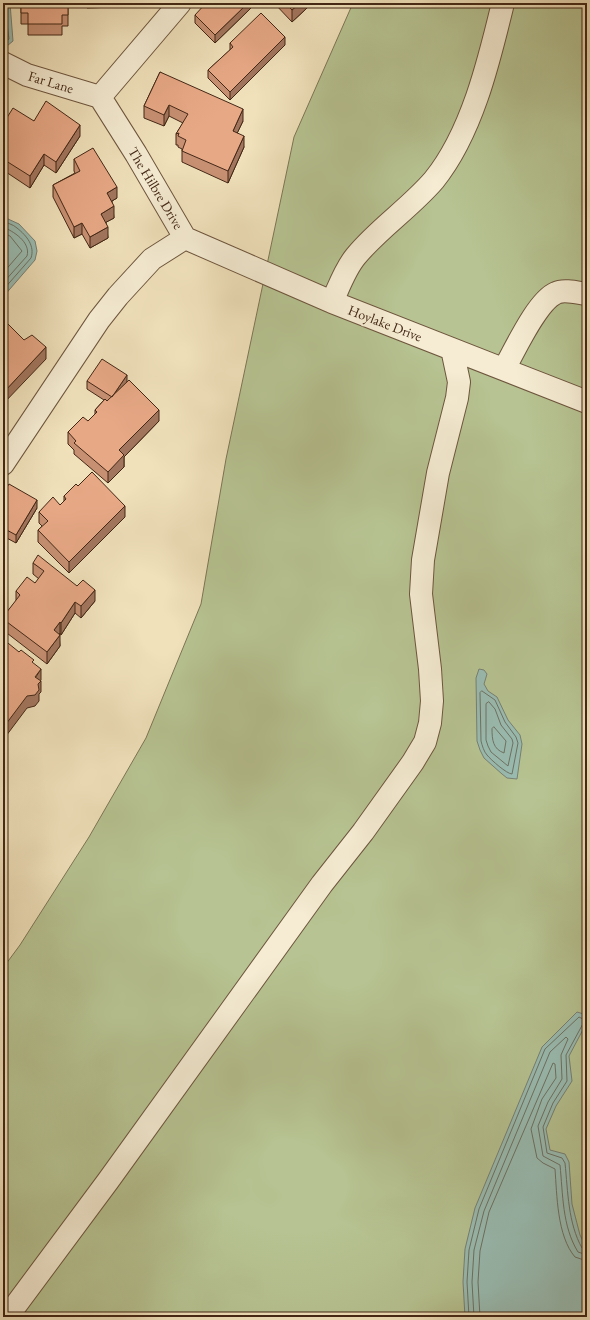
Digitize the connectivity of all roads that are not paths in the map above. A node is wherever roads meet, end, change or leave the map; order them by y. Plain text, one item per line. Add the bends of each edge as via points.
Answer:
1 (180, 3) edge
2 (503, 3) edge
3 (7, 66) edge
4 (100, 97) junction
5 (186, 238) junction
6 (587, 294) edge
7 (332, 302) junction
8 (452, 349) junction
9 (504, 369) junction
10 (587, 402) edge
11 (3, 464) edge
12 (7, 1317) edge

1 - 4 street
2 - 7 street via 466,125 450,156 434,179 408,207 355,257
3 - 4 street, Far Lane via 27,75
4 - 5 street, The Hilbre Drive
5 - 7 street, Hoylake Drive
5 - 11 street, The Hilbre Drive via 152,259 118,296 99,320
6 - 9 street via 558,292 546,299
7 - 8 street, Hoylake Drive
8 - 9 street, Hoylake Drive
8 - 12 street via 459,382 457,398 438,472 423,560 421,594 432,701 425,742 363,832 322,884
9 - 10 street, Hoylake Drive

